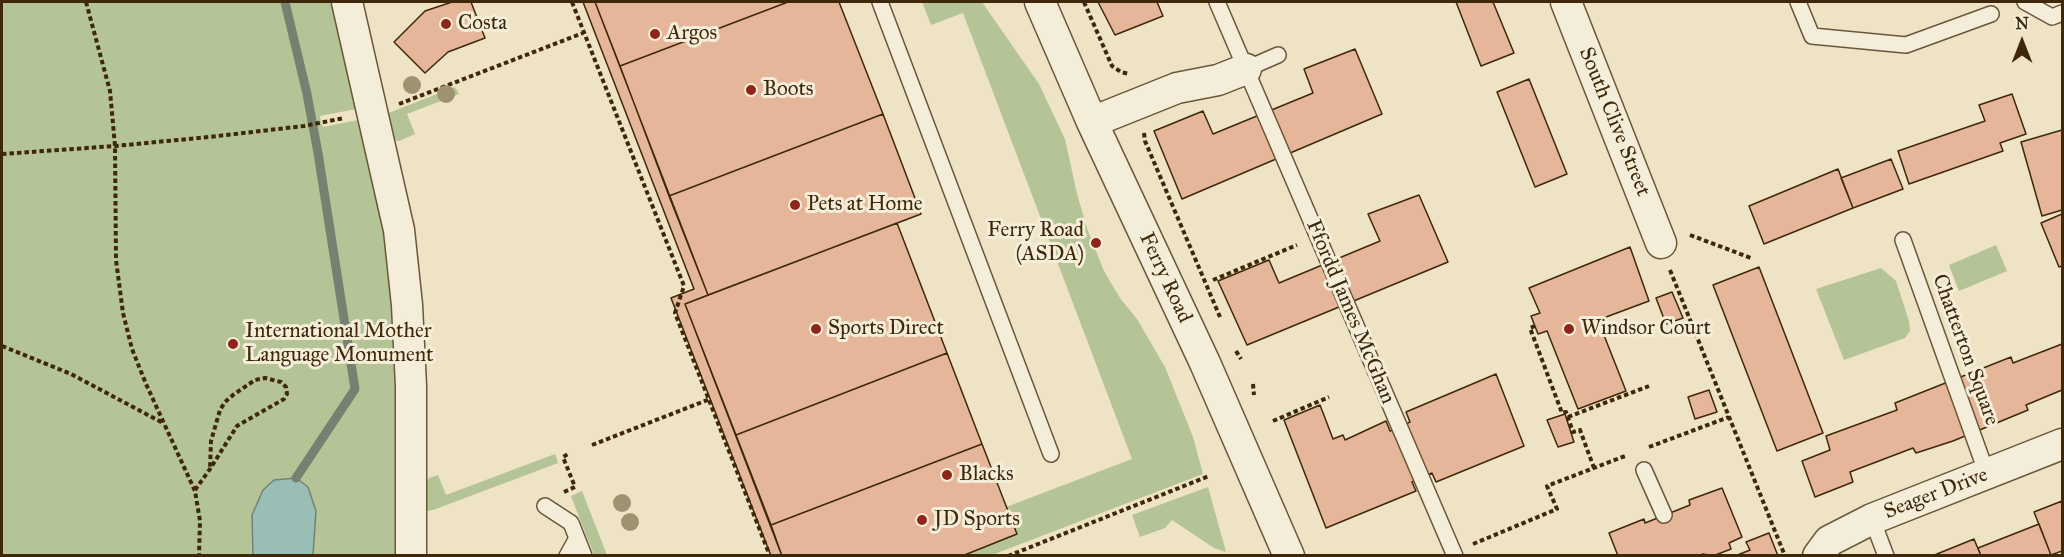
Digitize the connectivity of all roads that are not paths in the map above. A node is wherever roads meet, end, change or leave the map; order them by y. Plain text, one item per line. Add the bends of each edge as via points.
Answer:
1 (347, 2) edge
2 (880, 2) edge
3 (1040, 2) edge
4 (1217, 2) edge
5 (1566, 2) edge
6 (1798, 2) edge
7 (2025, 2) edge
8 (2062, 13) edge
9 (1991, 14) dead end
10 (1278, 55) dead end
11 (1246, 69) junction
12 (1092, 122) junction
13 (1675, 239) road end
14 (1903, 240) dead end
15 (2062, 444) edge
16 (1052, 454) dead end
17 (1644, 470) dead end
18 (1988, 474) junction
19 (545, 506) dead end
20 (1664, 515) dead end
21 (1872, 519) junction
22 (577, 538) junction
23 (1454, 554) edge
24 (411, 555) edge
25 (567, 555) edge
26 (584, 555) edge
27 (1289, 555) edge
28 (1818, 555) edge
29 (1886, 555) edge

1 - 24 street via 399,230 411,386
2 - 16 lane
3 - 12 street, Ferry Road
4 - 11 lane, Ffordd James McGhan
5 - 13 street, South Clive Street
6 - 9 lane via 1812,36 1906,45
7 - 8 lane via 2052,17
10 - 11 lane
11 - 12 street via 1218,80 1177,88
11 - 23 lane, Ffordd James McGhan
12 - 27 street, Ferry Road via 1205,363
14 - 18 lane, Chatterton Square
15 - 18 street, Seager Drive
17 - 20 lane
18 - 21 street, Seager Drive
19 - 22 lane via 571,523
21 - 28 street, Seager Drive via 1829,541
21 - 29 lane
22 - 25 lane
22 - 26 lane

